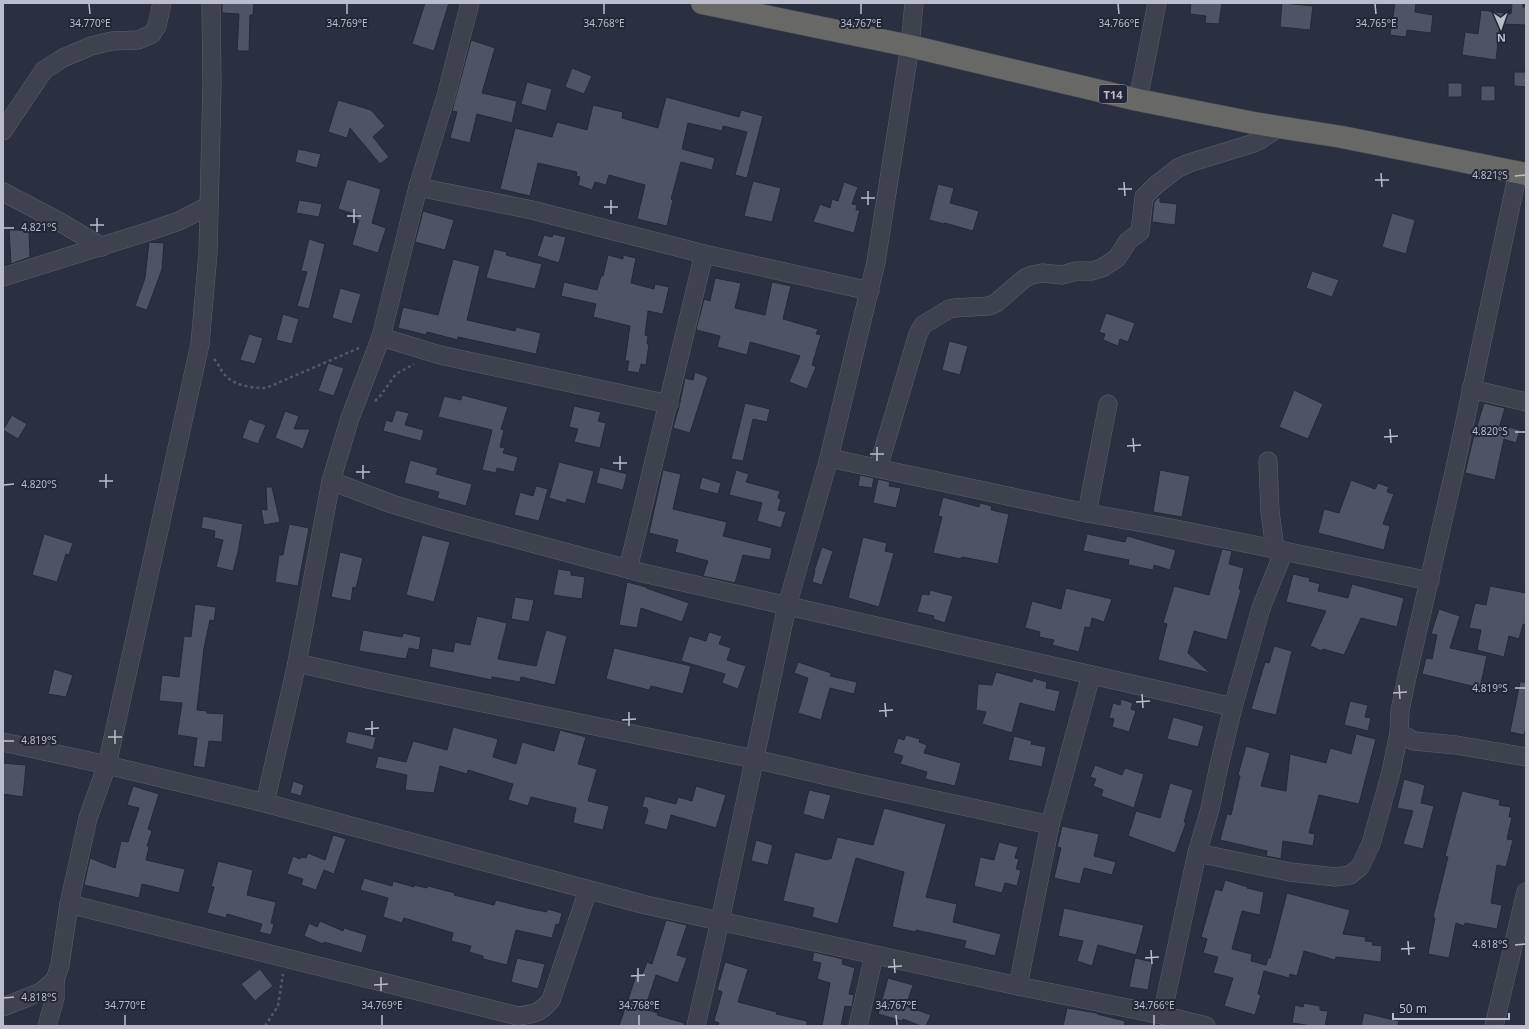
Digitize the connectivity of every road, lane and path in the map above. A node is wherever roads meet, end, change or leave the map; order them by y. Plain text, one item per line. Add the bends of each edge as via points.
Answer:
1 (162, 3) edge
2 (211, 3) edge
3 (470, 3) edge
4 (914, 3) edge
5 (1157, 3) edge
6 (708, 4) edge
7 (910, 46) junction
8 (1138, 100) junction
9 (1280, 127) junction
10 (3, 131) edge
11 (1522, 173) edge
12 (418, 187) junction
13 (3, 192) edge
14 (208, 206) junction
15 (102, 247) junction
16 (704, 254) junction
17 (3, 277) edge
18 (870, 291) junction
19 (381, 337) junction
20 (200, 344) junction
21 (440, 355) junction
22 (1471, 389) junction
23 (1526, 402) edge
24 (373, 403) dead end
25 (669, 404) junction
26 (1108, 404) dead end
27 (829, 458) junction
28 (1268, 461) dead end
29 (878, 468) junction
30 (331, 481) junction
31 (1087, 513) junction
32 (1280, 550) junction
33 (628, 569) junction
34 (1430, 581) junction
35 (787, 606) junction
36 (297, 663) junction
37 (1091, 676) junction
38 (1233, 707) junction
39 (1399, 733) junction
40 (3, 742) edge
41 (1526, 757) edge
42 (754, 758) junction
43 (107, 765) junction
44 (266, 803) junction
45 (1050, 825) junction
46 (1197, 852) junction
47 (588, 890) junction
48 (1526, 892) edge
49 (69, 904) junction
50 (720, 921) junction
51 (874, 955) junction
52 (1519, 955) edge
53 (284, 957) junction
54 (55, 980) junction
55 (1018, 986) junction
56 (55, 998) junction
57 (3, 1007) edge
58 (1162, 1015) junction
59 (47, 1026) edge
60 (62, 1026) edge
61 (265, 1026) edge
62 (696, 1026) edge
63 (858, 1026) edge
64 (1206, 1026) edge
65 (1494, 1026) edge

1 - 10 street via 157,26 152,34 138,40 112,41 91,46 63,58 44,70
2 - 14 street via 212,84
3 - 12 street via 446,96
4 - 7 street
5 - 8 street
6 - 7 highway, T14
7 - 8 highway, T14
7 - 18 street
8 - 9 highway, T14
9 - 11 highway, T14
9 - 29 street via 1251,144 1178,168 1156,185 1144,197 1140,232 1128,241 1117,258 1102,268 1062,275 1032,275 996,303 989,306 949,309 923,325 918,334
11 - 22 street
12 - 16 street via 532,210
12 - 19 street
13 - 15 street
14 - 15 street via 178,221
14 - 20 street via 208,253
15 - 17 street
16 - 18 street
16 - 25 street
18 - 27 street
19 - 20 path via 266,388 238,384 225,375 219,364
19 - 21 street
19 - 30 street via 350,418
20 - 43 street
21 - 24 path via 414,364 396,374
21 - 25 street
22 - 23 street
22 - 34 street
25 - 33 street
26 - 31 street
27 - 29 street
27 - 35 street
28 - 32 street via 1270,512
29 - 31 street
30 - 33 street via 392,504
30 - 36 street
31 - 32 street
32 - 34 street
32 - 38 street via 1260,608
33 - 35 street
34 - 39 street via 1406,681
35 - 37 street
35 - 42 street
36 - 42 street
36 - 44 street
37 - 38 street
37 - 45 street
38 - 46 street via 1210,809
39 - 41 street via 1414,741
39 - 46 street via 1371,844 1360,867 1350,875 1336,877 1290,872
40 - 43 street
42 - 45 street
42 - 50 street
43 - 44 street
43 - 49 street via 88,818
44 - 47 street
45 - 55 street
46 - 58 street
47 - 50 street
47 - 53 street via 551,1000 542,1010 530,1014 518,1016
48 - 52 street
49 - 53 street
49 - 54 street via 60,965
50 - 51 street
50 - 62 street
51 - 55 street
51 - 63 street
52 - 65 street
53 - 61 path via 278,1006
54 - 56 street
54 - 57 street via 41,992
55 - 58 street
56 - 59 street
56 - 60 street
58 - 64 street

